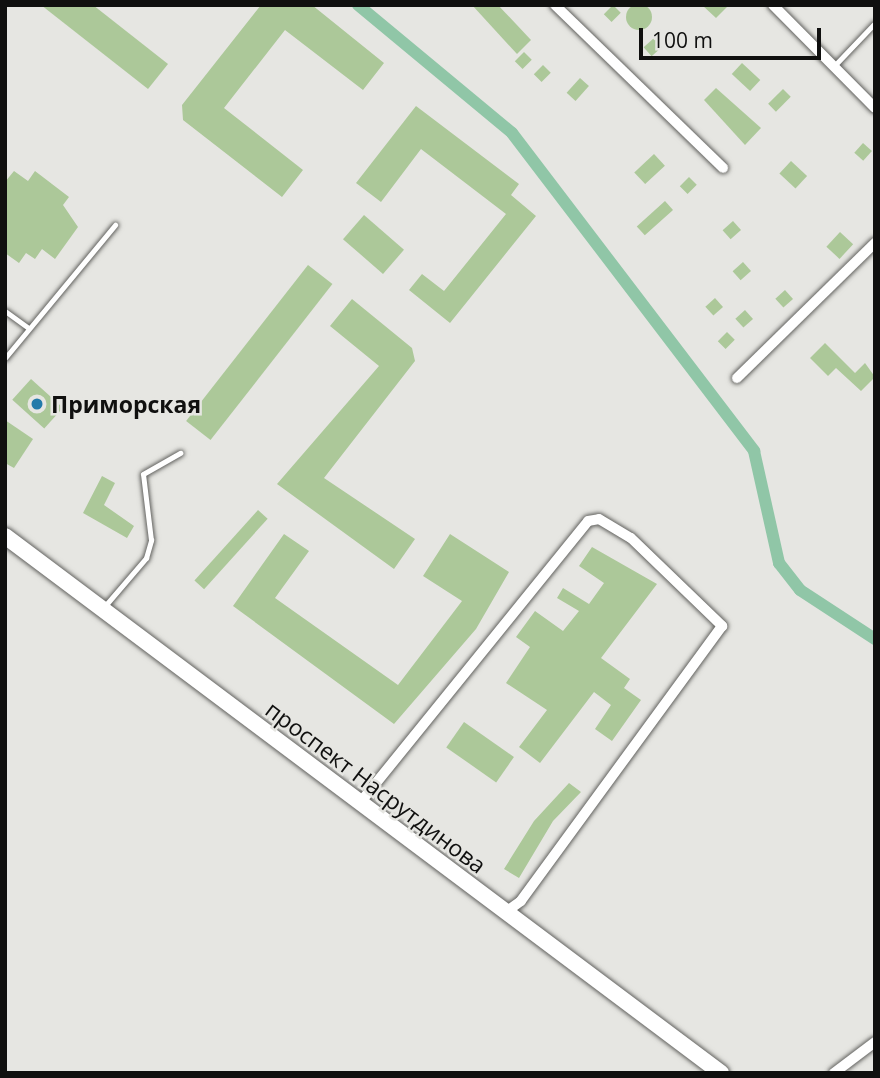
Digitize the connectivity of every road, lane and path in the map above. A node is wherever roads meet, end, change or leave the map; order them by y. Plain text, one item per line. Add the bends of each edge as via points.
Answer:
1 (555, 5) edge
2 (773, 5) edge
3 (875, 23) edge
4 (834, 66) junction
5 (875, 108) edge
6 (723, 168) dead end
7 (116, 225) dead end
8 (875, 243) edge
9 (5, 311) edge
10 (27, 328) junction
11 (5, 358) edge
12 (737, 378) dead end
13 (180, 453) dead end
14 (5, 536) edge
15 (102, 609) junction
16 (359, 804) junction
17 (506, 912) junction
18 (875, 1042) edge
19 (721, 1073) edge
20 (834, 1073) edge

1 - 6 street
2 - 4 street
3 - 4 lane
4 - 5 street
7 - 10 lane
8 - 12 street
9 - 10 lane
10 - 11 lane
13 - 15 lane via 143,474 151,540 146,558
14 - 15 main road, проспект Насрутдинова
15 - 16 main road, проспект Насрутдинова
16 - 17 main road, проспект Насрутдинова
16 - 17 street via 588,521 599,519 631,538 722,626 521,901
17 - 19 main road, проспект Насрутдинова
18 - 20 street

